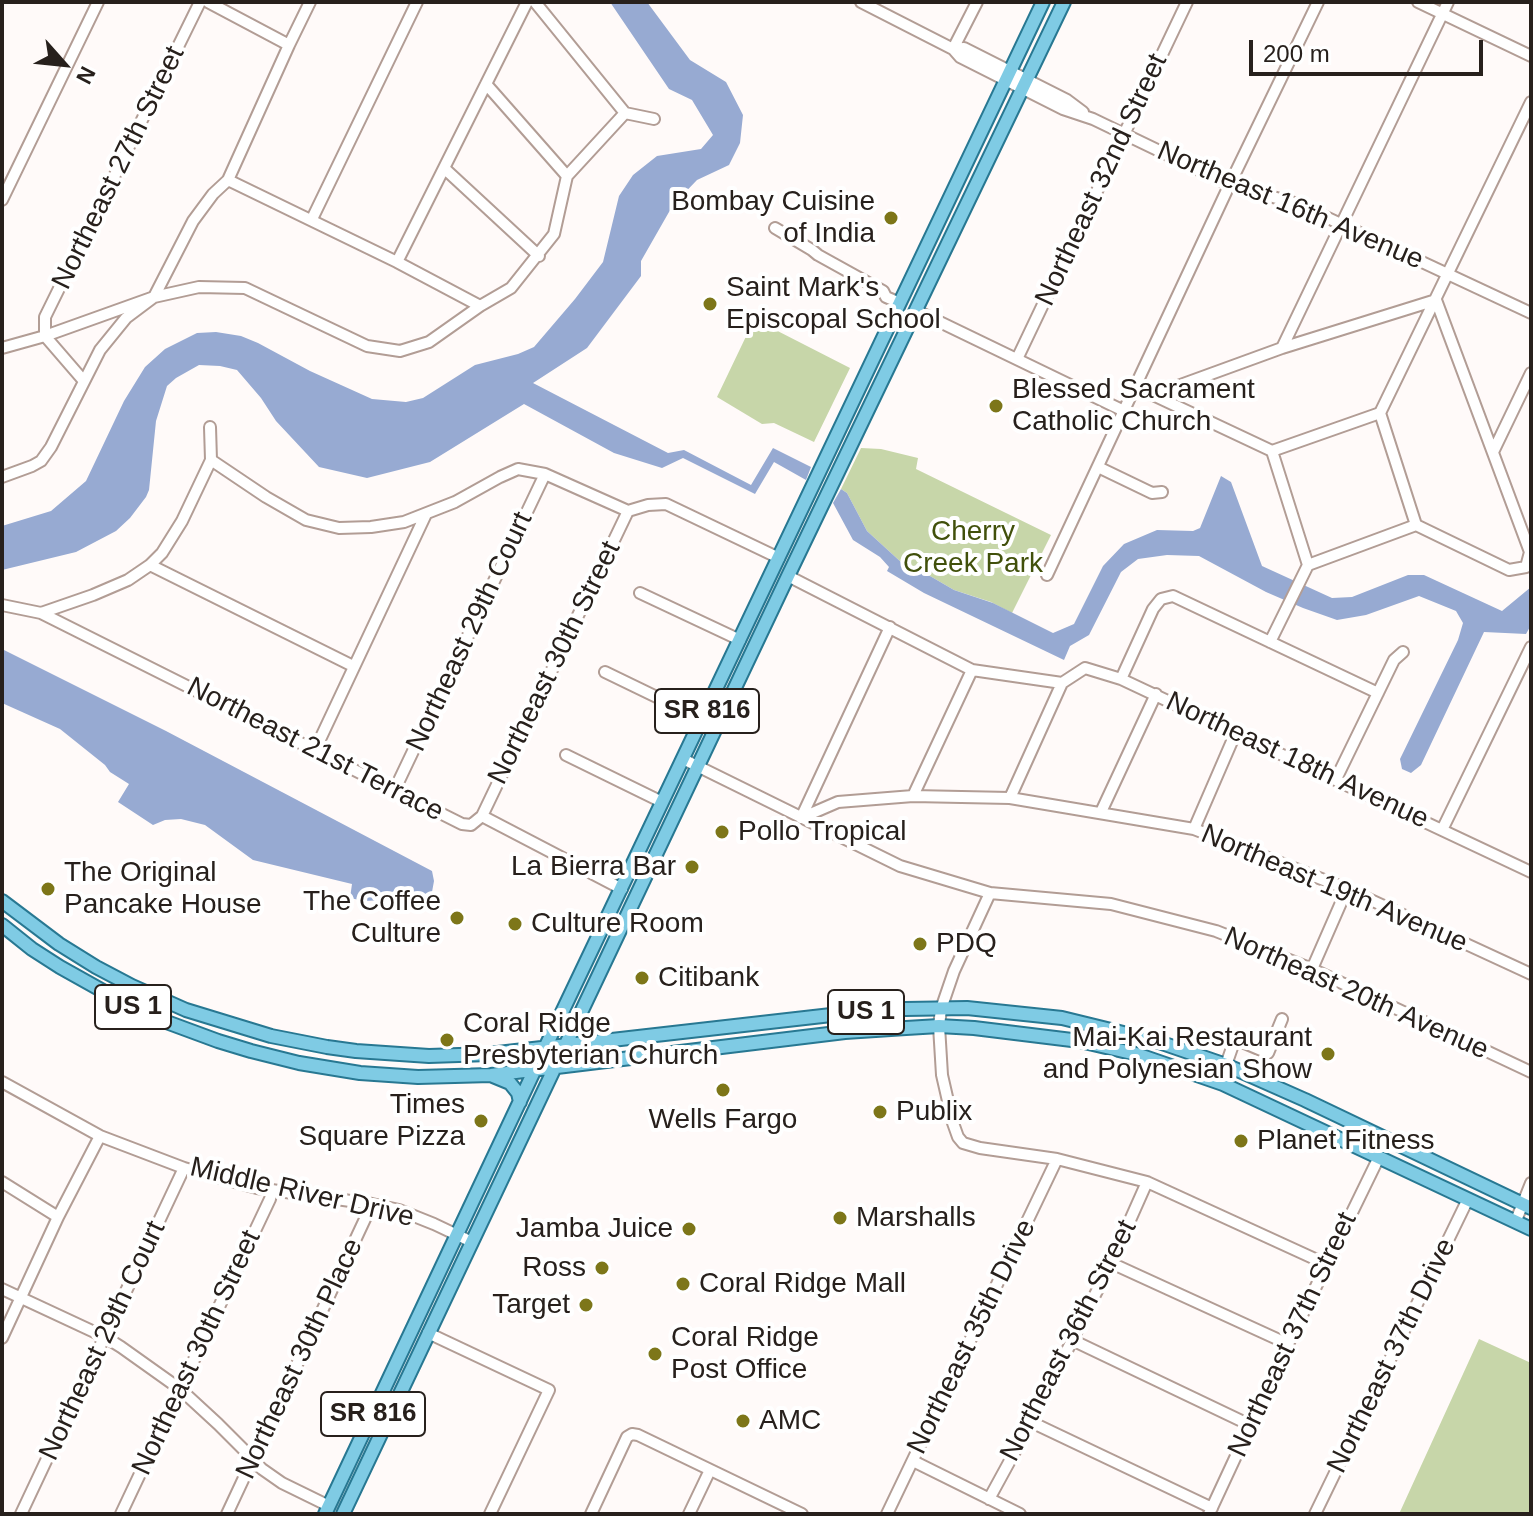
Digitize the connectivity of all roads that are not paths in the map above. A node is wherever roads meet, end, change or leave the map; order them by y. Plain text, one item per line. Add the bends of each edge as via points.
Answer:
1 (98, 2) edge
2 (200, 2) edge
3 (208, 2) edge
4 (310, 2) edge
5 (417, 2) edge
6 (527, 2) edge
7 (535, 2) edge
8 (861, 2) edge
9 (977, 2) edge
10 (1043, 2) edge
11 (1064, 2) edge
12 (1187, 2) edge
13 (1318, 2) edge
14 (1418, 2) edge
15 (1448, 2) edge
16 (1442, 14) junction
17 (289, 45) junction
18 (953, 49) junction
19 (1531, 56) edge
20 (1008, 76) junction
21 (486, 84) junction
22 (1025, 85) junction
23 (1531, 102) edge
24 (625, 113) junction
25 (654, 119) dead end
26 (1124, 134) junction
27 (445, 169) junction
28 (567, 176) junction
29 (228, 180) junction
30 (1230, 185) junction
31 (2, 200) edge
32 (312, 219) junction
33 (1342, 223) junction
34 (775, 228) dead end
35 (539, 256) junction
36 (397, 262) junction
37 (1448, 274) junction
38 (908, 286) junction
39 (154, 297) junction
40 (1436, 300) junction
41 (900, 303) junction
42 (480, 306) junction
43 (917, 311) junction
44 (1531, 313) edge
45 (909, 327) junction
46 (45, 336) junction
47 (2, 348) edge
48 (1282, 348) junction
49 (1017, 359) junction
50 (1531, 373) edge
51 (83, 380) junction
52 (1136, 387) junction
53 (1153, 395) junction
54 (1124, 411) junction
55 (1380, 413) junction
56 (210, 427) dead end
57 (1272, 451) junction
58 (1493, 452) junction
59 (211, 460) junction
60 (1098, 467) junction
61 (545, 474) junction
62 (2, 477) edge
63 (1162, 492) dead end
64 (808, 496) junction
65 (628, 511) junction
66 (820, 512) junction
67 (426, 514) junction
68 (1416, 525) junction
69 (1530, 552) edge
70 (779, 558) junction
71 (150, 565) junction
72 (1308, 565) junction
73 (1047, 575) dead end
74 (788, 576) junction
75 (640, 593) dead end
76 (2, 605) edge
77 (41, 613) junction
78 (890, 627) junction
79 (740, 640) junction
80 (1270, 642) junction
81 (1531, 647) edge
82 (1403, 652) dead end
83 (353, 666) junction
84 (972, 670) junction
85 (605, 672) dead end
86 (1121, 679) junction
87 (1062, 683) junction
88 (1378, 693) junction
89 (1156, 694) junction
90 (702, 719) junction
91 (1236, 732) junction
92 (315, 750) junction
93 (566, 755) dead end
94 (683, 759) junction
95 (699, 767) junction
96 (1336, 779) junction
97 (395, 789) junction
98 (913, 796) junction
99 (1010, 798) junction
100 (662, 802) junction
101 (1101, 812) junction
102 (482, 816) junction
103 (801, 818) junction
104 (1194, 829) junction
105 (1442, 830) junction
106 (1531, 872) edge
107 (1347, 889) junction
108 (620, 893) junction
109 (990, 893) junction
110 (2, 901) edge
111 (627, 918) junction
112 (6, 928) edge
113 (39, 930) junction
114 (59, 944) junction
115 (30, 946) junction
116 (1312, 969) junction
117 (1531, 974) edge
118 (941, 1009) junction
119 (1282, 1019) dead end
120 (766, 1022) junction
121 (742, 1025) junction
122 (939, 1026) junction
123 (566, 1044) junction
124 (742, 1045) junction
125 (327, 1047) junction
126 (545, 1048) junction
127 (692, 1051) junction
128 (299, 1063) junction
129 (1226, 1065) junction
130 (554, 1068) junction
131 (534, 1071) junction
132 (1531, 1072) edge
133 (1194, 1073) junction
134 (491, 1075) junction
135 (2, 1082) edge
136 (520, 1102) junction
137 (100, 1136) junction
138 (1379, 1136) junction
139 (1351, 1143) junction
140 (1406, 1149) junction
141 (1379, 1157) junction
142 (1057, 1159) junction
143 (184, 1168) junction
144 (2, 1182) edge
145 (1147, 1182) junction
146 (1531, 1183) edge
147 (272, 1190) junction
148 (1468, 1199) junction
149 (372, 1204) junction
150 (1528, 1207) edge
151 (58, 1217) junction
152 (1518, 1223) junction
153 (1531, 1229) edge
154 (458, 1235) junction
155 (472, 1242) junction
156 (1111, 1263) junction
157 (1326, 1264) junction
158 (2, 1289) edge
159 (21, 1298) junction
160 (420, 1313) junction
161 (428, 1333) junction
162 (410, 1335) junction
163 (105, 1337) junction
164 (2, 1338) edge
165 (1072, 1340) junction
166 (1288, 1344) junction
167 (419, 1354) junction
168 (180, 1389) junction
169 (1031, 1422) junction
170 (1250, 1425) junction
171 (243, 1449) dead end
172 (252, 1460) junction
173 (913, 1461) junction
174 (710, 1470) junction
175 (989, 1499) junction
176 (327, 1510) edge
177 (788, 1511) edge
178 (1210, 1511) edge
179 (21, 1514) edge
180 (121, 1514) edge
181 (227, 1514) edge
182 (343, 1514) edge
183 (490, 1514) edge
184 (591, 1514) edge
185 (689, 1514) edge
186 (802, 1514) edge
187 (887, 1514) edge
188 (1020, 1514) edge
189 (1315, 1514) edge

1 - 31 street
2 - 46 street, Northeast 27th Street via 45,317
3 - 17 street
4 - 17 street
5 - 32 street
6 - 21 street
7 - 24 street
8 - 18 street, Northeast 16th Avenue
9 - 18 street
10 - 20 main road, SR 816
11 - 22 main road, SR 816
12 - 26 street, Northeast 32nd Street
13 - 30 street
14 - 16 street
15 - 16 street
16 - 19 street
16 - 33 street
17 - 29 street
18 - 20 street, Northeast 16th Avenue via 964,48
20 - 22 street, Northeast 16th Avenue
20 - 38 main road, SR 816
21 - 27 street
21 - 28 street
22 - 26 street, Northeast 16th Avenue via 1067,100
22 - 43 main road, SR 816
23 - 37 street
24 - 25 street
24 - 28 street
26 - 30 street, Northeast 16th Avenue
26 - 49 street, Northeast 32nd Street
27 - 35 street
27 - 36 street
28 - 35 street via 554,234
29 - 32 street
29 - 39 street via 193,221
30 - 33 street, Northeast 16th Avenue
30 - 52 street
32 - 36 street
33 - 37 street, Northeast 16th Avenue
33 - 48 street
34 - 41 street
35 - 42 street via 511,288
36 - 42 street
37 - 40 street
37 - 44 street, Northeast 16th Avenue
38 - 41 main road, SR 816
38 - 43 main road
39 - 42 street via 199,287 245,288 367,346 400,351 429,342
39 - 46 street
39 - 51 street via 117,327
40 - 48 street
40 - 55 street
40 - 58 street
41 - 45 main road
41 - 64 main road, SR 816
43 - 45 main road, SR 816
43 - 49 street
45 - 66 main road, SR 816
46 - 47 street
46 - 51 street
48 - 53 street
49 - 54 street
50 - 58 street
51 - 62 street via 41,461
52 - 53 street
52 - 54 street
53 - 57 street
54 - 60 street
55 - 57 street
55 - 68 street
56 - 59 street
57 - 72 street
58 - 69 street
59 - 67 street via 306,520 339,528 371,527
59 - 71 street via 182,521
60 - 63 street via 1152,493
60 - 73 street
61 - 65 street
61 - 67 street via 518,469
61 - 97 street, Northeast 29th Court
64 - 66 main road
64 - 70 main road, SR 816
65 - 70 street via 666,504
65 - 102 street, Northeast 30th Street
66 - 74 main road, SR 816
67 - 83 street
68 - 69 street via 1509,570 1526,567
68 - 72 street
70 - 74 main road
70 - 79 main road, SR 816
71 - 77 street via 128,580
71 - 83 street
72 - 80 street
74 - 78 street
74 - 95 main road, SR 816
75 - 79 street
76 - 77 street, Northeast 21st Terrace
77 - 92 street, Northeast 21st Terrace
78 - 84 street
78 - 103 street
79 - 90 main road, SR 816
80 - 86 street via 1173,596 1161,599 1153,609
80 - 88 street
81 - 105 street
82 - 88 street
83 - 92 street
84 - 87 street
84 - 98 street
85 - 90 street
86 - 87 street, Northeast 18th Avenue via 1085,668
86 - 89 street, Northeast 18th Avenue
87 - 99 street
88 - 96 street
89 - 91 street, Northeast 18th Avenue
89 - 101 street
90 - 94 main road, SR 816
91 - 96 street, Northeast 18th Avenue
91 - 104 street
92 - 97 street, Northeast 21st Terrace
93 - 100 street
94 - 95 street, Northeast 20th Avenue
94 - 100 main road, SR 816
95 - 103 street, Northeast 20th Avenue
95 - 111 main road, SR 816
96 - 105 street, Northeast 18th Avenue
97 - 102 street, Northeast 21st Terrace via 462,824 471,825
98 - 99 street, Northeast 19th Avenue
98 - 103 street, Northeast 19th Avenue via 838,802
99 - 101 street, Northeast 19th Avenue
100 - 108 main road, SR 816
101 - 104 street, Northeast 19th Avenue
102 - 108 street, Northeast 21st Terrace
103 - 109 street, Northeast 20th Avenue via 900,866
104 - 107 street, Northeast 19th Avenue
105 - 106 street, Northeast 18th Avenue
107 - 116 street
107 - 117 street, Northeast 19th Avenue
108 - 111 main road via 618,908
108 - 126 main road, SR 816
109 - 116 street, Northeast 20th Avenue via 1111,904 1216,931
109 - 118 street
110 - 113 main road, US 1
111 - 123 main road, SR 816
112 - 113 main road via 25,934
112 - 115 main road, US 1
113 - 114 main road, US 1
114 - 115 main road
114 - 125 main road, US 1 via 186,1010
115 - 128 main road, US 1 via 153,1017 225,1044
116 - 132 street, Northeast 20th Avenue
118 - 120 main road, US 1
118 - 122 street
118 - 129 main road, US 1 via 1074,1020
119 - 129 street via 1268,1053 1235,1039
120 - 121 main road, US 1
120 - 124 main road
121 - 123 main road, US 1
121 - 127 main road via 734,1036 700,1043
122 - 124 main road, US 1
122 - 133 main road, US 1 via 1080,1041
122 - 142 street via 942,1075 963,1143
123 - 126 main road, US 1
123 - 130 main road, SR 816
124 - 127 main road, US 1
125 - 126 main road, US 1 via 429,1056
125 - 128 main road via 316,1060
126 - 131 main road, SR 816
127 - 130 main road, US 1
128 - 134 main road, US 1 via 391,1076
129 - 133 main road via 1206,1065
129 - 138 main road, US 1
130 - 131 main road, US 1
130 - 155 main road, SR 816
131 - 134 main road, US 1
131 - 136 main road, SR 816
133 - 139 main road, US 1
134 - 136 main road via 510,1083
135 - 137 street, Middle River Drive
136 - 154 main road, SR 816
137 - 143 street, Middle River Drive
137 - 151 street
138 - 139 main road
138 - 140 main road, US 1
139 - 141 main road, US 1
140 - 141 main road
140 - 150 main road, US 1
141 - 148 main road, US 1
141 - 157 street, Northeast 37th Street
142 - 145 street
142 - 173 street, Northeast 35th Drive
143 - 147 street, Middle River Drive
143 - 163 street, Northeast 29th Court
144 - 151 street
145 - 156 street, Northeast 36th Street
145 - 157 street
146 - 150 street
147 - 149 street, Middle River Drive
147 - 168 street, Northeast 30th Street
148 - 152 main road, US 1
148 - 189 street, Northeast 37th Drive
149 - 154 street, Middle River Drive
149 - 172 street, Northeast 30th Place
150 - 152 street
151 - 159 street
152 - 153 main road, US 1
154 - 155 street, Middle River Drive
154 - 160 main road, SR 816
155 - 161 main road, SR 816
156 - 165 street, Northeast 36th Street
156 - 166 street
157 - 166 street, Northeast 37th Street
158 - 159 street
159 - 163 street
159 - 164 street
160 - 161 main road
160 - 162 main road, SR 816
161 - 167 main road, SR 816
161 - 183 street via 549,1390
162 - 167 main road
162 - 176 main road, SR 816
163 - 168 street
163 - 179 street, Northeast 29th Court
165 - 169 street, Northeast 36th Street
165 - 170 street
166 - 170 street, Northeast 37th Street
167 - 182 main road, SR 816
168 - 171 street
168 - 180 street, Northeast 30th Street
169 - 175 street, Northeast 36th Street
169 - 178 street
170 - 178 street, Northeast 37th Street
172 - 176 street
172 - 181 street, Northeast 30th Place
173 - 175 street
173 - 187 street, Northeast 35th Drive
174 - 177 street
174 - 184 street via 632,1434
174 - 185 street
175 - 188 street
177 - 186 street

